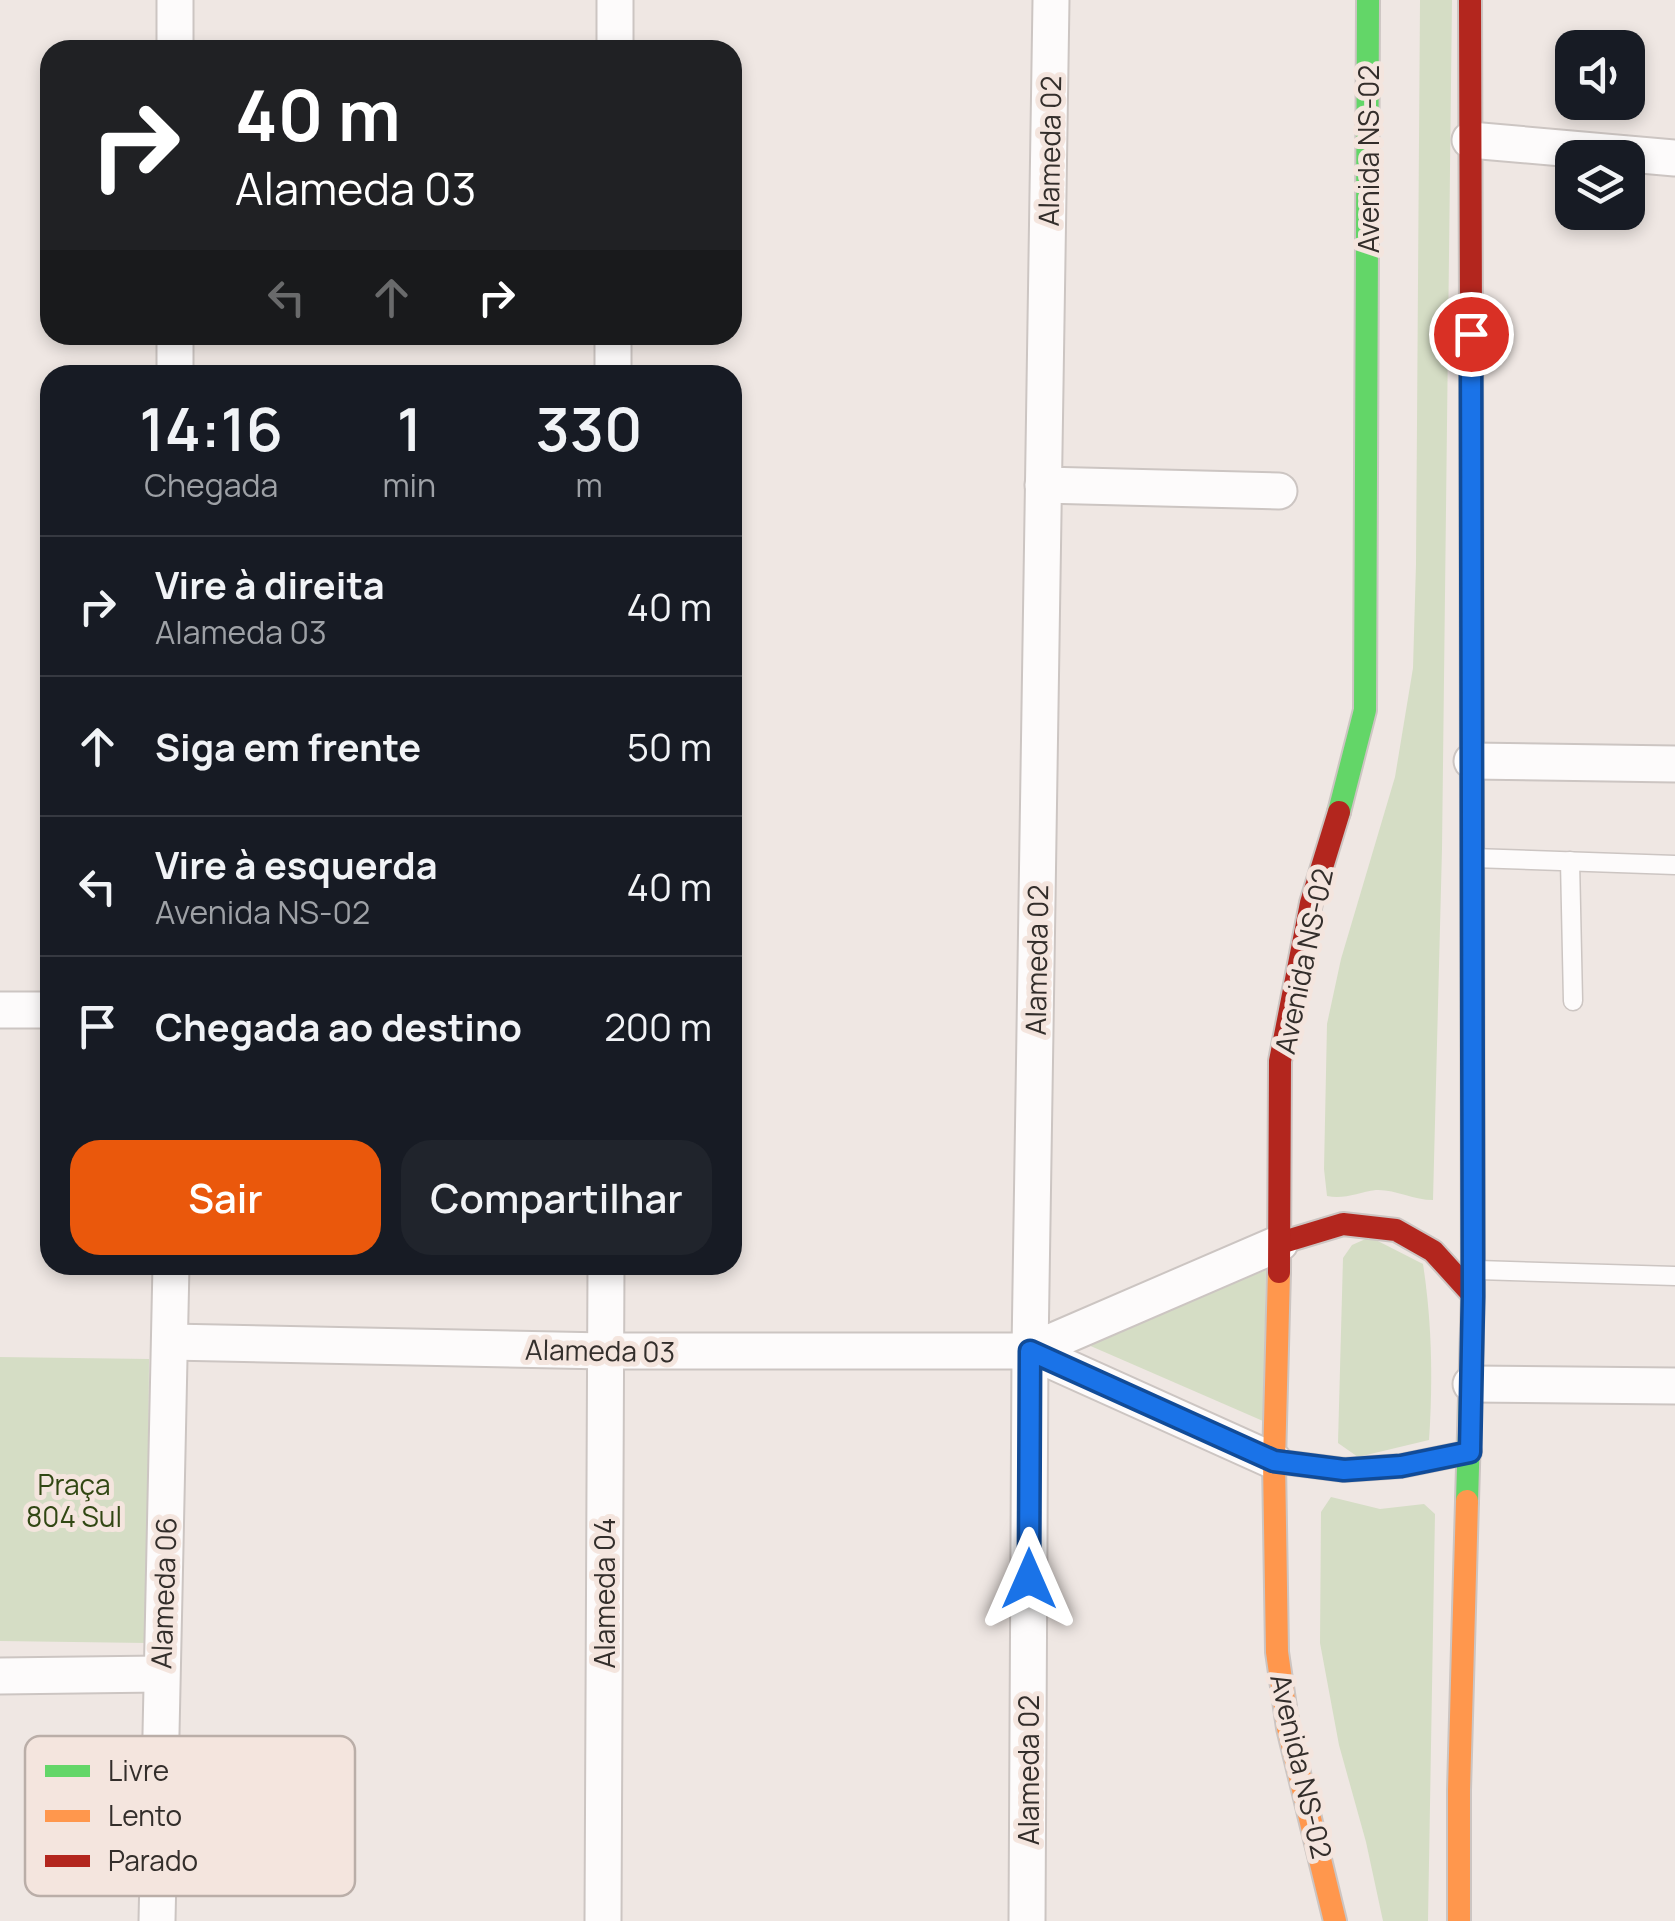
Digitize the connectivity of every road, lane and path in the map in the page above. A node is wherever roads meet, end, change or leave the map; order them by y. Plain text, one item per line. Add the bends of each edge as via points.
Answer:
1 (176, 0) edge
2 (616, 0) edge
3 (1052, 0) edge
4 (1368, 0) edge
5 (1470, 0) edge
6 (176, 40) edge
7 (615, 40) edge
8 (1470, 140) junction
9 (1675, 158) edge
10 (1043, 485) junction
11 (1279, 491) dead end
12 (1472, 761) junction
13 (1675, 764) edge
14 (1472, 858) junction
15 (1570, 861) junction
16 (1675, 865) edge
17 (1573, 1001) dead end
18 (0, 1010) edge
19 (40, 1010) edge
20 (1280, 1243) junction
21 (1473, 1270) junction
22 (171, 1275) edge
23 (606, 1275) edge
24 (1675, 1276) edge
25 (1473, 1296) junction
26 (170, 1342) junction
27 (605, 1351) junction
28 (1030, 1351) junction
29 (1472, 1384) junction
30 (1675, 1386) edge
31 (1470, 1452) junction
32 (1274, 1461) junction
33 (160, 1674) junction
34 (0, 1676) edge
35 (159, 1736) edge
36 (157, 1896) edge
37 (157, 1921) edge
38 (603, 1921) edge
39 (1027, 1921) edge
40 (1335, 1921) edge
41 (1459, 1921) edge

1 - 6 street
2 - 7 street
3 - 10 street, Alameda 02
4 - 20 street, Avenida NS-02 via 1365,710 1311,903 1280,1061
5 - 8 street
8 - 9 street
8 - 12 street
10 - 11 street
10 - 28 street, Alameda 02
12 - 13 street
12 - 14 street
14 - 15 lane
14 - 21 street
15 - 16 lane
15 - 17 lane
18 - 19 street
20 - 25 street via 1343,1224 1396,1230 1433,1251
20 - 28 street, Alameda 03
20 - 32 street, Avenida NS-02
21 - 24 lane
21 - 25 street
22 - 26 street, Alameda 06
23 - 27 street, Alameda 04
25 - 29 street
26 - 27 street, Alameda 03
26 - 33 street, Alameda 06
27 - 28 street, Alameda 03
27 - 38 street, Alameda 04
28 - 32 street, Alameda 03
28 - 39 street, Alameda 02
29 - 30 street
29 - 31 street
31 - 32 street via 1344,1470
31 - 41 street
32 - 40 street, Avenida NS-02 via 1277,1652 1288,1728
33 - 34 street
33 - 35 street, Alameda 06
36 - 37 street, Alameda 06

